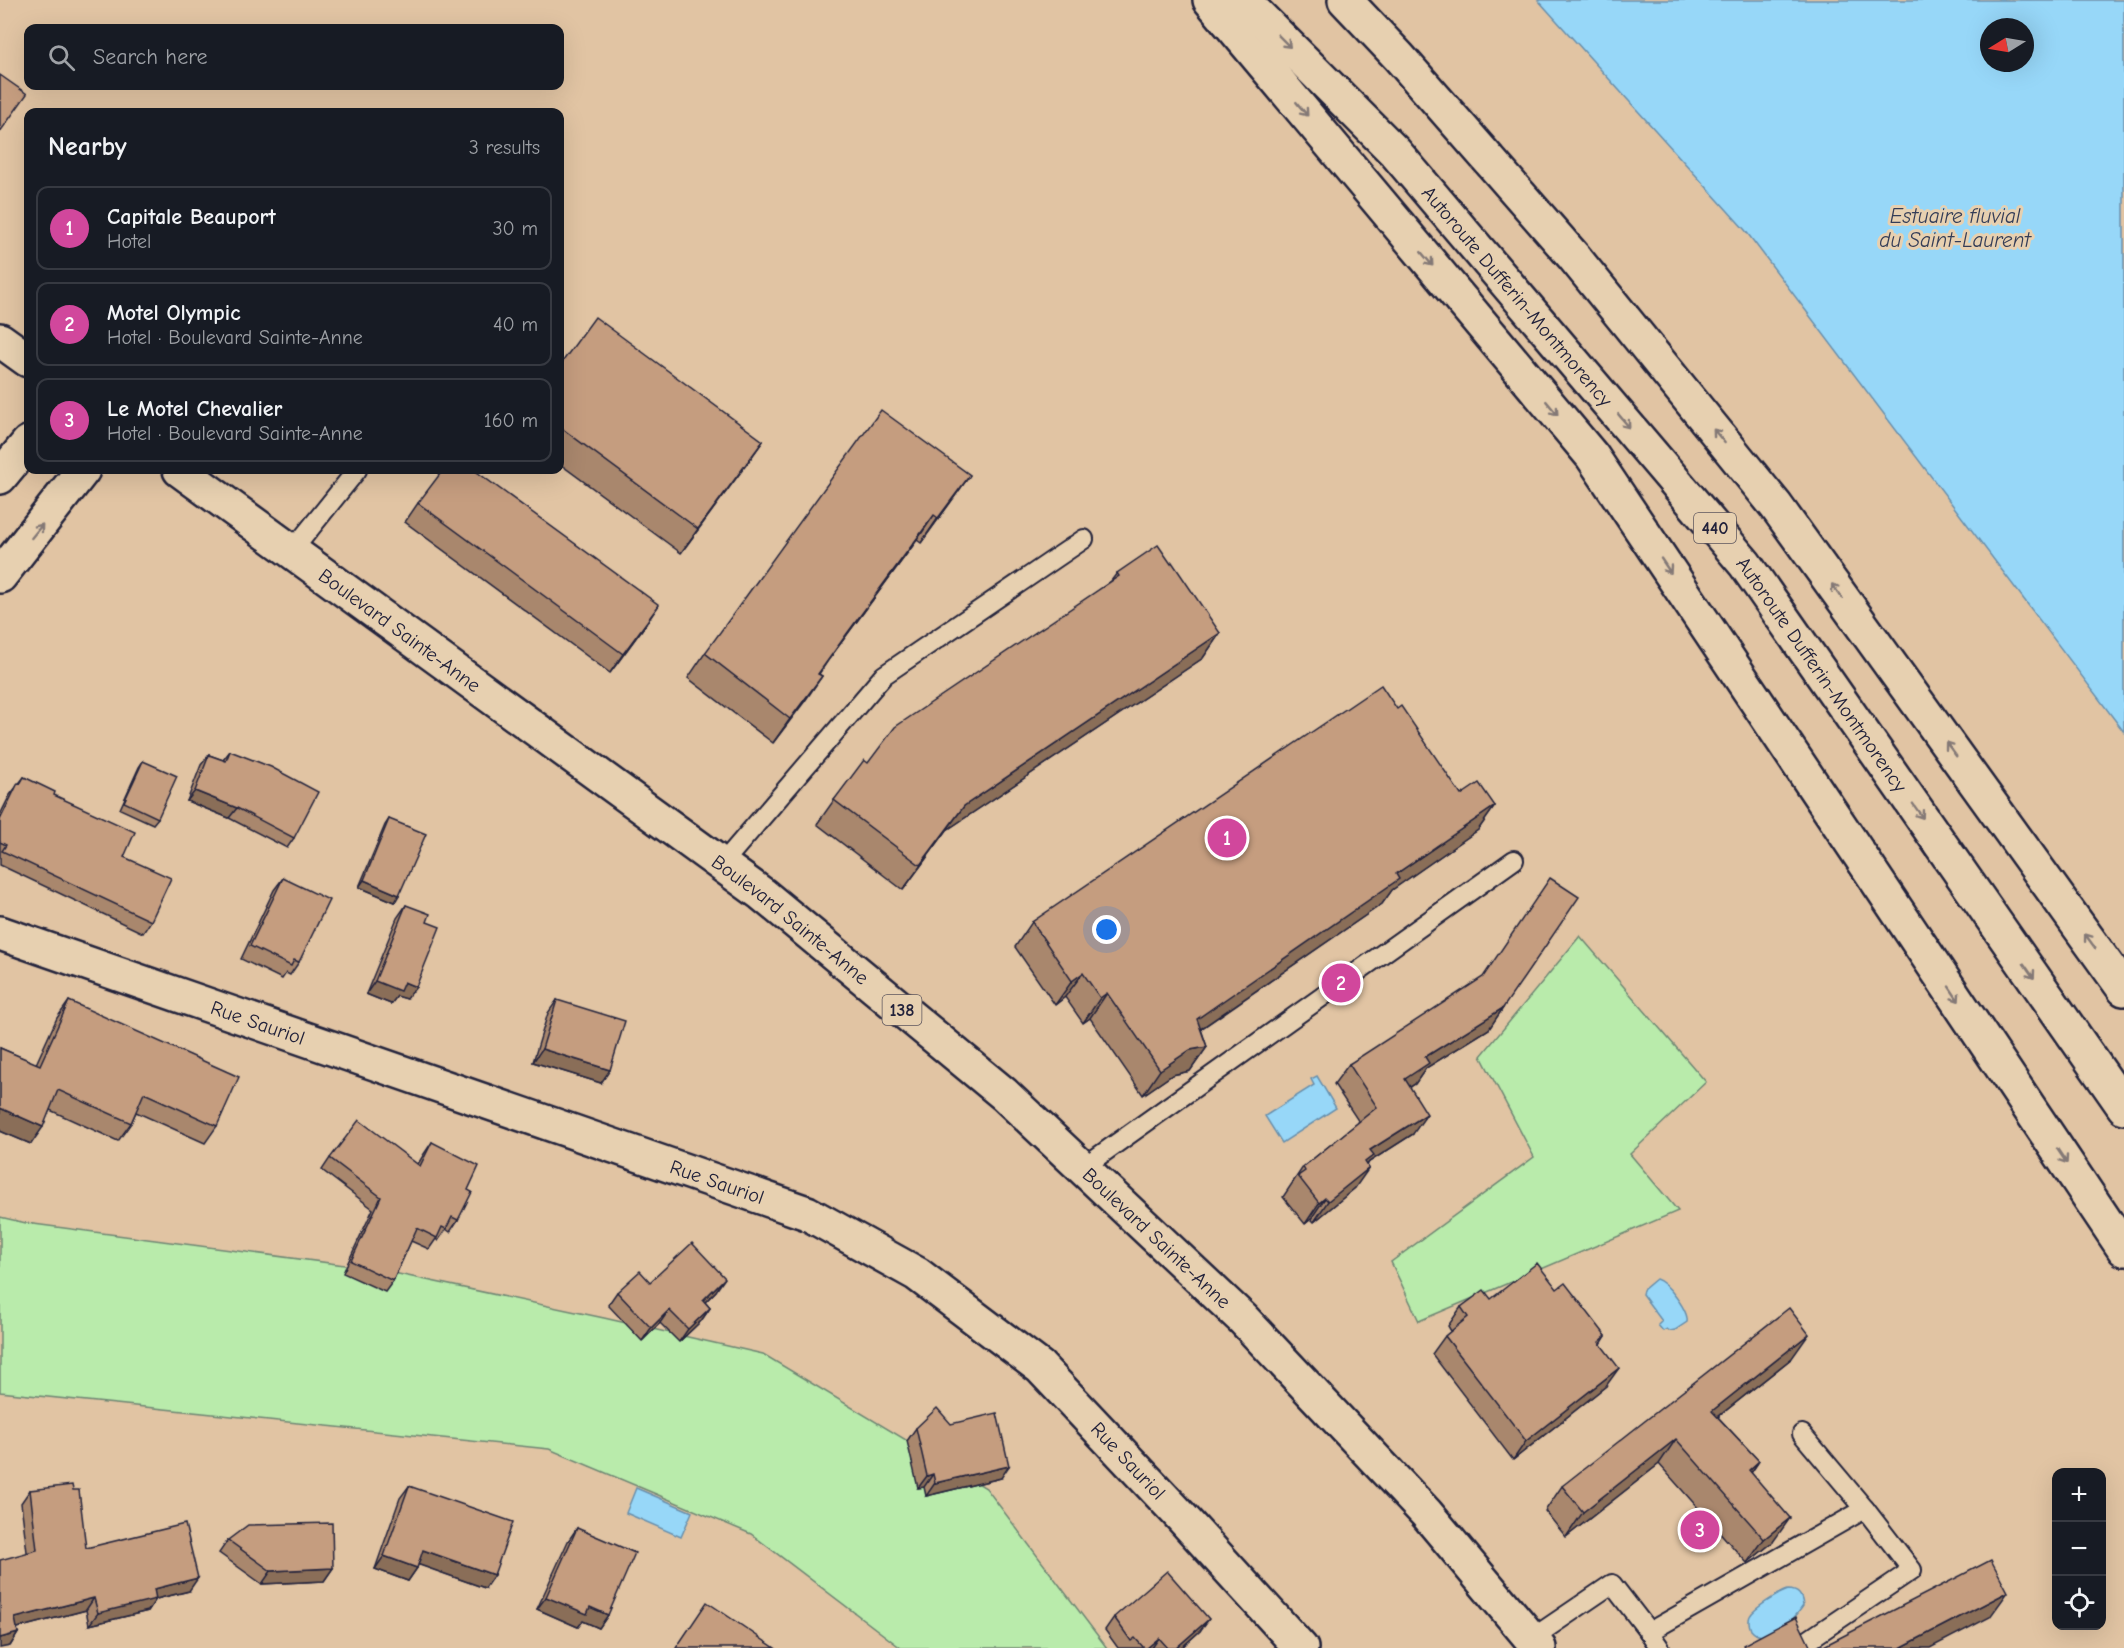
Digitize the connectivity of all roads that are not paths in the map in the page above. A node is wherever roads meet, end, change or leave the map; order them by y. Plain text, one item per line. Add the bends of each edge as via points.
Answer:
1 (1210, 0) edge
2 (1243, 0) edge
3 (1345, 0) edge
4 (0, 340) edge
5 (24, 357) edge
6 (24, 448) edge
7 (80, 474) edge
8 (186, 474) edge
9 (354, 474) edge
10 (0, 477) edge
11 (1083, 539) dead end
12 (292, 551) junction
13 (0, 576) edge
14 (1514, 860) dead end
15 (722, 864) junction
16 (0, 933) edge
17 (2124, 989) edge
18 (2124, 1107) edge
19 (1083, 1168) junction
20 (2124, 1249) edge
21 (1802, 1434) dead end
22 (1865, 1509) junction
23 (1649, 1632) junction
24 (1535, 1644) edge
25 (1801, 1645) edge
26 (1301, 1648) edge
27 (1660, 1648) edge

1 -> 20 main road via 1592,456
2 -> 18 main road, Autoroute Dufferin-Montmorency / 440 via 1395,152 1745,564
17 -> 3 main road via 1776,506 1574,256
4 - 5 main road
6 - 10 main road
13 -> 7 main road
8 - 12 main road, Boulevard Sainte-Anne / 138
9 - 12 lane
11 - 15 lane via 884,675
12 - 15 main road, Boulevard Sainte-Anne / 138
14 - 19 lane
15 - 19 main road, Boulevard Sainte-Anne / 138 via 1004,1094
16 - 26 main road, Rue Sauriol via 807,1214 907,1268 1040,1367
19 - 24 main road, Boulevard Sainte-Anne / 138 via 1243,1319 1426,1513
21 - 22 lane
22 - 23 lane
22 - 25 lane via 1912,1570
23 - 24 lane via 1612,1584
23 - 27 lane

